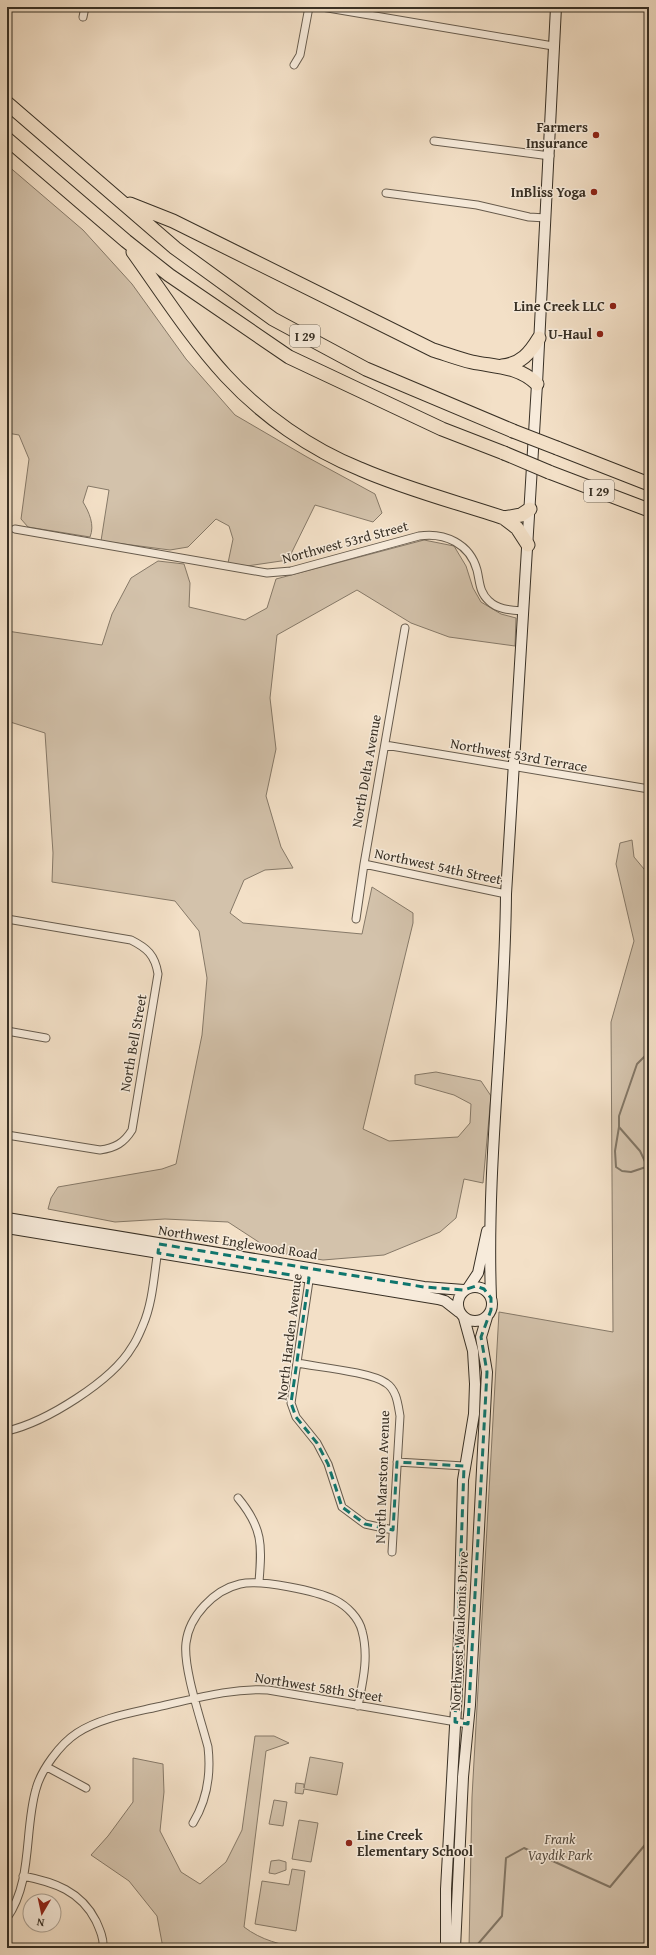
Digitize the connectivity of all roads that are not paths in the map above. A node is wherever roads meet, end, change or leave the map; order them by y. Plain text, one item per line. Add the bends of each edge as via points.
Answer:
1 (85, 7) edge
2 (309, 7) edge
3 (322, 7) edge
4 (556, 7) edge
5 (83, 17) dead end
6 (553, 46) junction
7 (294, 66) dead end
8 (7, 103) edge
9 (7, 139) edge
10 (434, 141) dead end
11 (550, 156) junction
12 (386, 193) dead end
13 (121, 201) junction
14 (546, 218) junction
15 (126, 241) junction
16 (539, 338) junction
17 (500, 366) junction
18 (538, 384) junction
19 (649, 484) edge
20 (530, 508) junction
21 (649, 510) edge
22 (504, 518) junction
23 (15, 530) dead end
24 (528, 546) junction
25 (524, 612) junction
26 (405, 628) dead end
27 (385, 745) junction
28 (514, 768) junction
29 (649, 789) edge
30 (364, 864) junction
31 (506, 894) junction
32 (7, 918) edge
33 (356, 919) dead end
34 (7, 1031) edge
35 (46, 1038) dead end
36 (7, 1135) edge
37 (490, 1215) junction
38 (7, 1218) edge
39 (7, 1228) edge
40 (159, 1248) junction
41 (310, 1273) junction
42 (466, 1289) junction
43 (491, 1298) junction
44 (462, 1315) junction
45 (487, 1316) junction
46 (296, 1363) junction
47 (7, 1431) edge
48 (397, 1462) junction
49 (464, 1466) junction
50 (238, 1498) dead end
51 (394, 1530) junction
52 (392, 1552) dead end
53 (259, 1582) junction
54 (196, 1698) junction
55 (358, 1706) junction
56 (455, 1722) junction
57 (468, 1724) junction
58 (47, 1767) junction
59 (86, 1788) dead end
60 (193, 1823) dead end
61 (23, 1876) junction
62 (7, 1918) edge
63 (104, 1948) edge
64 (446, 1948) edge
65 (454, 1948) edge

1 - 5 street
2 - 7 street via 300,55
3 - 6 street
4 - 6 main road
6 - 11 main road
8 - 13 highway, I 29
9 - 15 highway, I 29
10 - 11 street
11 - 14 main road
12 - 14 street via 477,205 529,217
13 - 17 highway via 173,221 433,350
13 - 19 highway, I 29, bridge via 175,248 273,319 366,369 512,431
14 - 16 main road
15 - 21 highway, I 29, bridge via 169,275 289,356 442,429
15 - 22 highway via 175,312 226,375 251,401 292,432 359,469
16 - 17 highway via 523,358 510,365
16 - 18 main road
17 - 18 highway via 528,375
18 - 20 main road
20 - 22 highway via 521,515
20 - 24 main road
22 - 24 highway via 517,528
23 - 25 street, Northwest 53rd Street via 267,573 291,571 419,536 442,536 458,543 471,556 478,572 480,589 490,602 499,608
24 - 25 main road
25 - 28 main road
26 - 27 street, North Delta Avenue
27 - 28 street, Northwest 53rd Terrace
27 - 30 street, North Delta Avenue
28 - 29 street, Northwest 53rd Terrace
28 - 31 main road
30 - 31 street, Northwest 54th Street
30 - 33 street, North Delta Avenue
31 - 37 main road via 506,962
32 - 36 street, North Bell Street via 131,940 152,954 158,974 132,1130 121,1144 111,1149 100,1150
34 - 35 street
37 - 42 main road via 478,1273
37 - 43 main road
38 - 40 main road, Northwest Englewood Road
39 - 40 main road, Northwest Englewood Road
40 - 41 main road, Northwest Englewood Road
40 - 47 street via 144,1323 132,1348 95,1385 70,1403 31,1423
41 - 42 main road, Northwest Englewood Road via 424,1288
41 - 44 main road, Northwest Englewood Road via 438,1298
41 - 46 street, North Harden Avenue
42 - 43 main road via 480,1287 487,1291
42 - 44 main road via 457,1300
43 - 45 main road via 491,1310
44 - 45 main road via 476,1321
44 - 49 main road, Northwest Waukomis Drive via 473,1351 475,1384 474,1414
45 - 57 main road, Northwest Waukomis Drive via 481,1337 488,1372
46 - 48 street, North Marston Avenue via 372,1376 387,1383 398,1400 400,1416
46 - 51 street, North Harden Avenue via 291,1403 296,1417 317,1443 328,1464 342,1507 365,1524
48 - 49 street
48 - 51 street, North Marston Avenue
49 - 56 main road, Northwest Waukomis Drive
50 - 53 street via 249,1511 259,1535
51 - 52 street, North Marston Avenue
53 - 54 street via 241,1584 221,1592 205,1605 193,1622 186,1643 186,1653
53 - 55 street via 326,1596 352,1613 362,1630 366,1658
54 - 55 street, Northwest 58th Street via 226,1691 263,1689
54 - 58 street, Northwest 58th Street via 95,1724 77,1733 59,1748
54 - 60 street via 210,1759 205,1796
55 - 56 street, Northwest 58th Street
56 - 57 street, Northwest 58th Street
56 - 64 main road, Northwest Waukomis Drive via 446,1889
57 - 65 main road, Northwest Waukomis Drive
58 - 59 street
58 - 61 street, Northwest 58th Street via 36,1788
61 - 62 street, Northwest 58th Street
61 - 63 street via 59,1885 84,1903 100,1929

